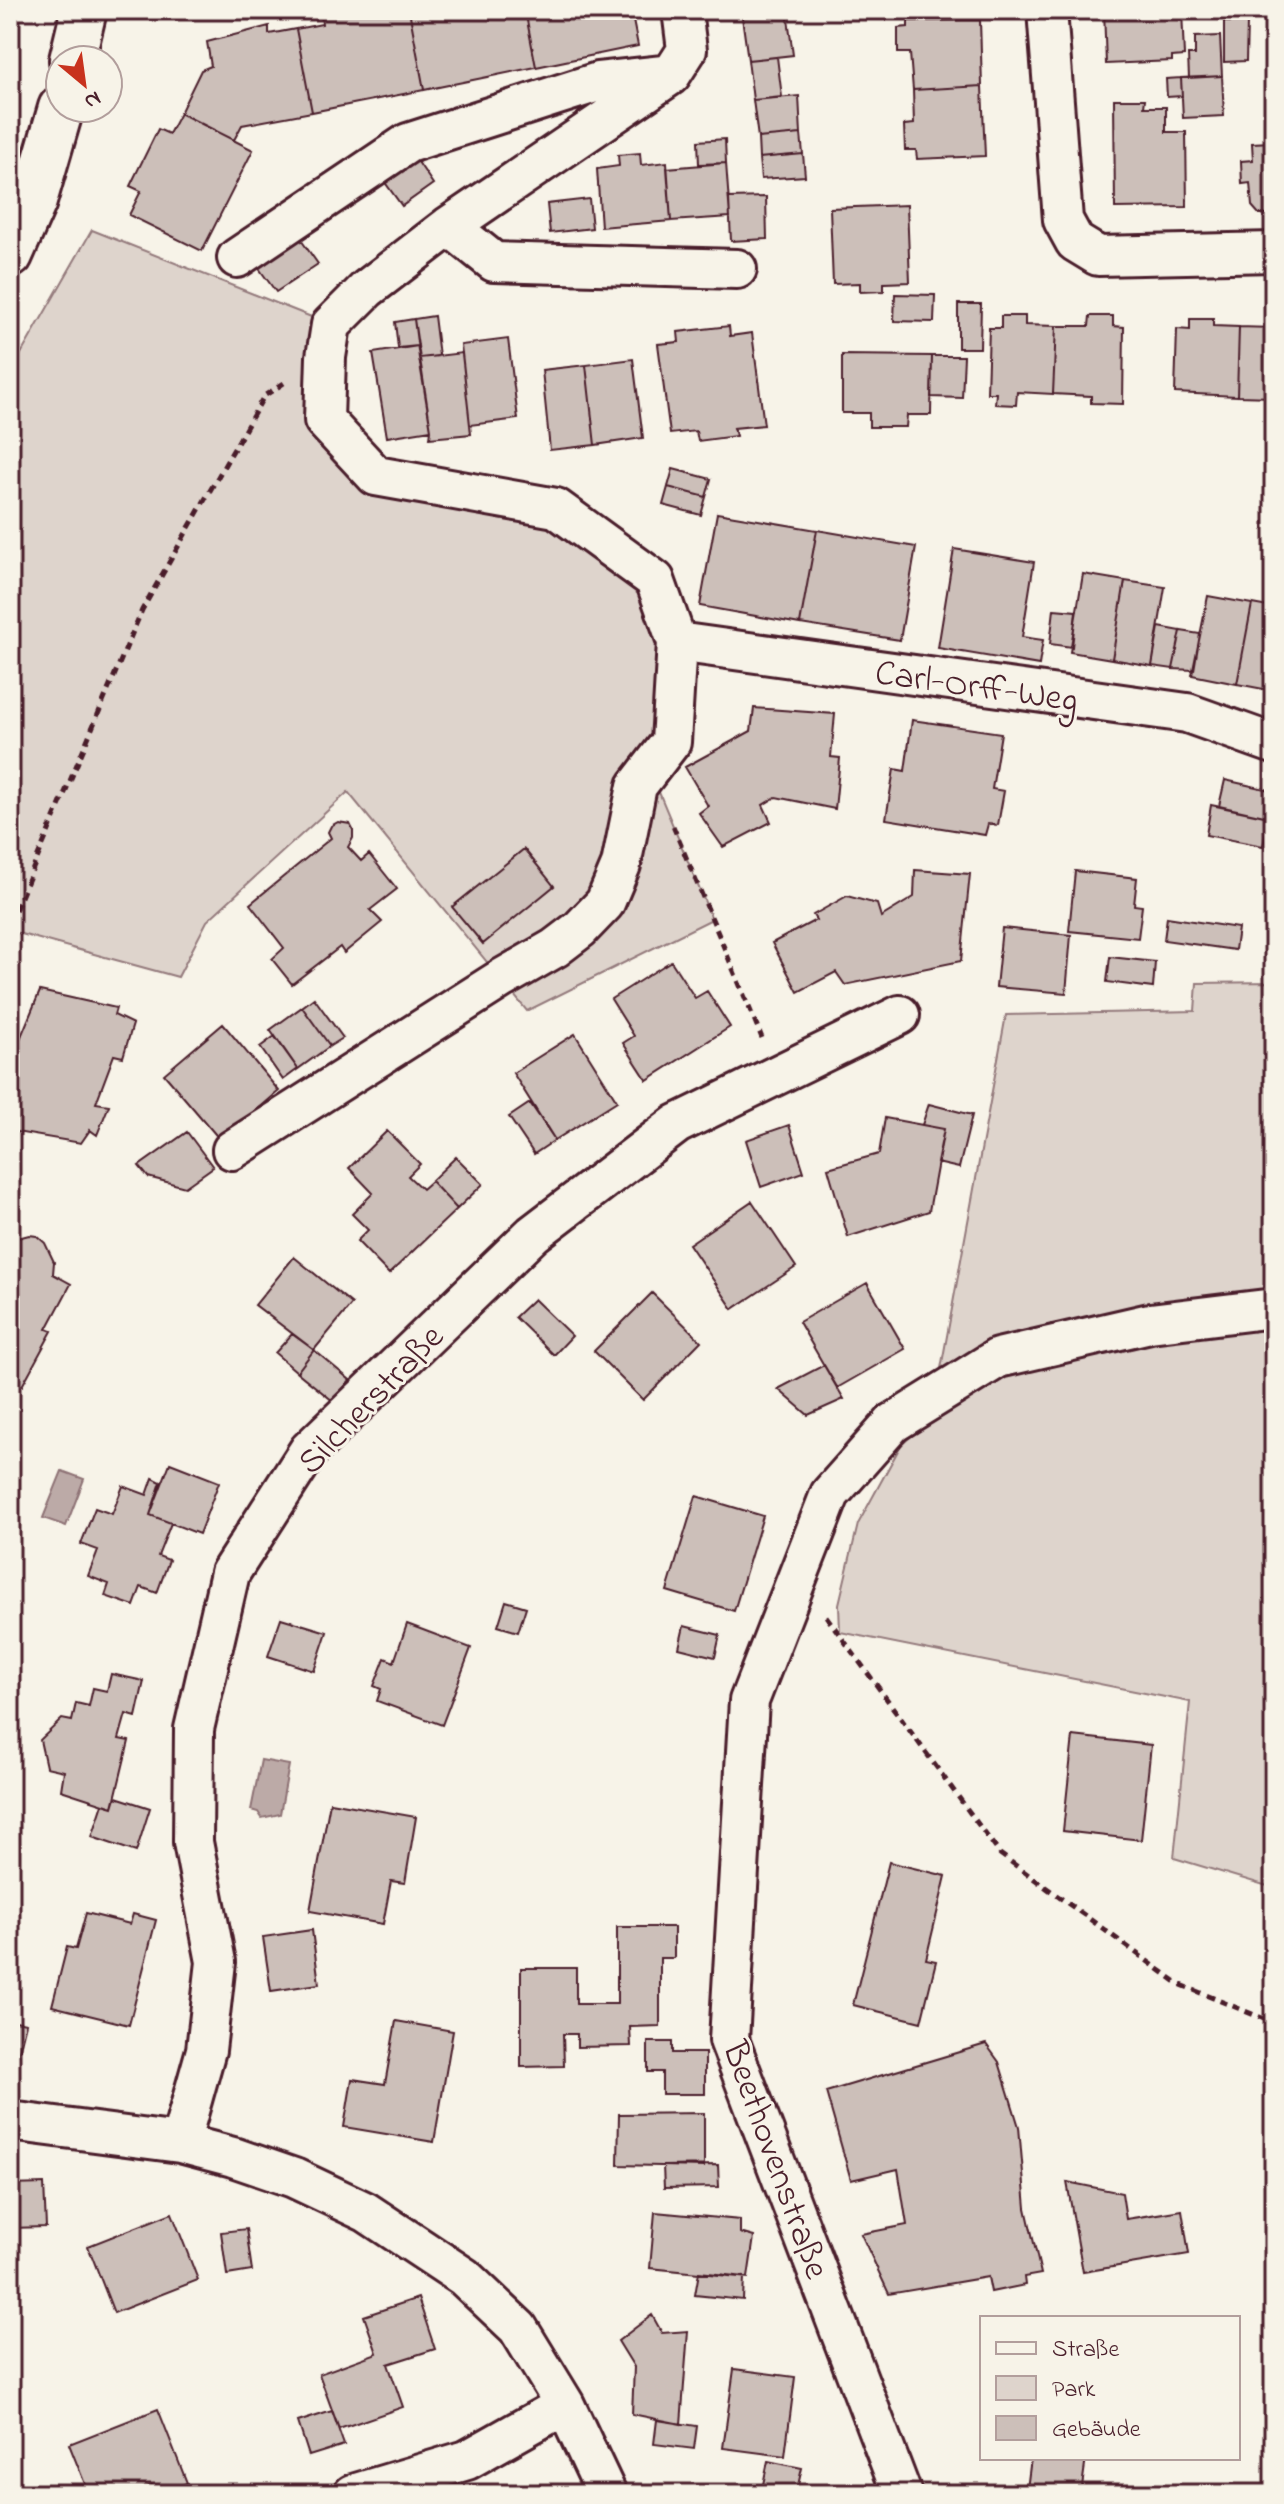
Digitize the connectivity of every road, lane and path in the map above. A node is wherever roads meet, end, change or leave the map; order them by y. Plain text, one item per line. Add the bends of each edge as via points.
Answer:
1 (84, 10) edge
2 (682, 10) edge
3 (1047, 10) edge
4 (76, 44) edge
5 (671, 75) junction
6 (56, 124) edge
7 (449, 226) junction
8 (1274, 252) edge
9 (10, 255) edge
10 (237, 258) dead end
11 (737, 269) dead end
12 (326, 357) junction
13 (677, 642) junction
14 (1274, 744) edge
15 (643, 778) junction
16 (10, 923) edge
17 (900, 1015) dead end
18 (777, 1074) junction
19 (232, 1150) dead end
20 (1274, 1308) edge
21 (797, 1580) junction
22 (1274, 2023) edge
23 (10, 2121) edge
24 (180, 2143) junction
25 (565, 2405) junction
26 (353, 2494) edge
27 (607, 2494) edge
28 (902, 2494) edge

1 - 4 street
2 - 5 street via 687,50
3 - 8 street via 1063,220 1075,242 1098,256
5 - 7 street
5 - 10 street via 598,82 408,143
6 - 9 street via 34,201
7 - 11 street via 494,262
7 - 12 street via 367,289 331,325
12 - 13 street via 324,420 376,476 556,508 655,580
12 - 16 path via 264,396 142,610
13 - 14 street, Carl-Orff-Weg via 1187,713
13 - 15 street via 671,742
15 - 18 path
15 - 19 street via 621,865 605,903 580,929
17 - 18 street, Silcherstraße
18 - 24 street, Silcherstraße via 677,1124 533,1234 309,1450 230,1573 194,1729 193,1842 216,1962 206,2050
20 - 21 street, Beethovenstraße via 1150,1323 998,1358 893,1423 830,1494
21 - 22 path via 1000,1854 1179,1984
21 - 28 street, Beethovenstraße via 749,1701 729,2040
23 - 24 street
24 - 25 street via 294,2178 366,2212 464,2277 518,2328
25 - 26 street via 467,2460
25 - 27 street

